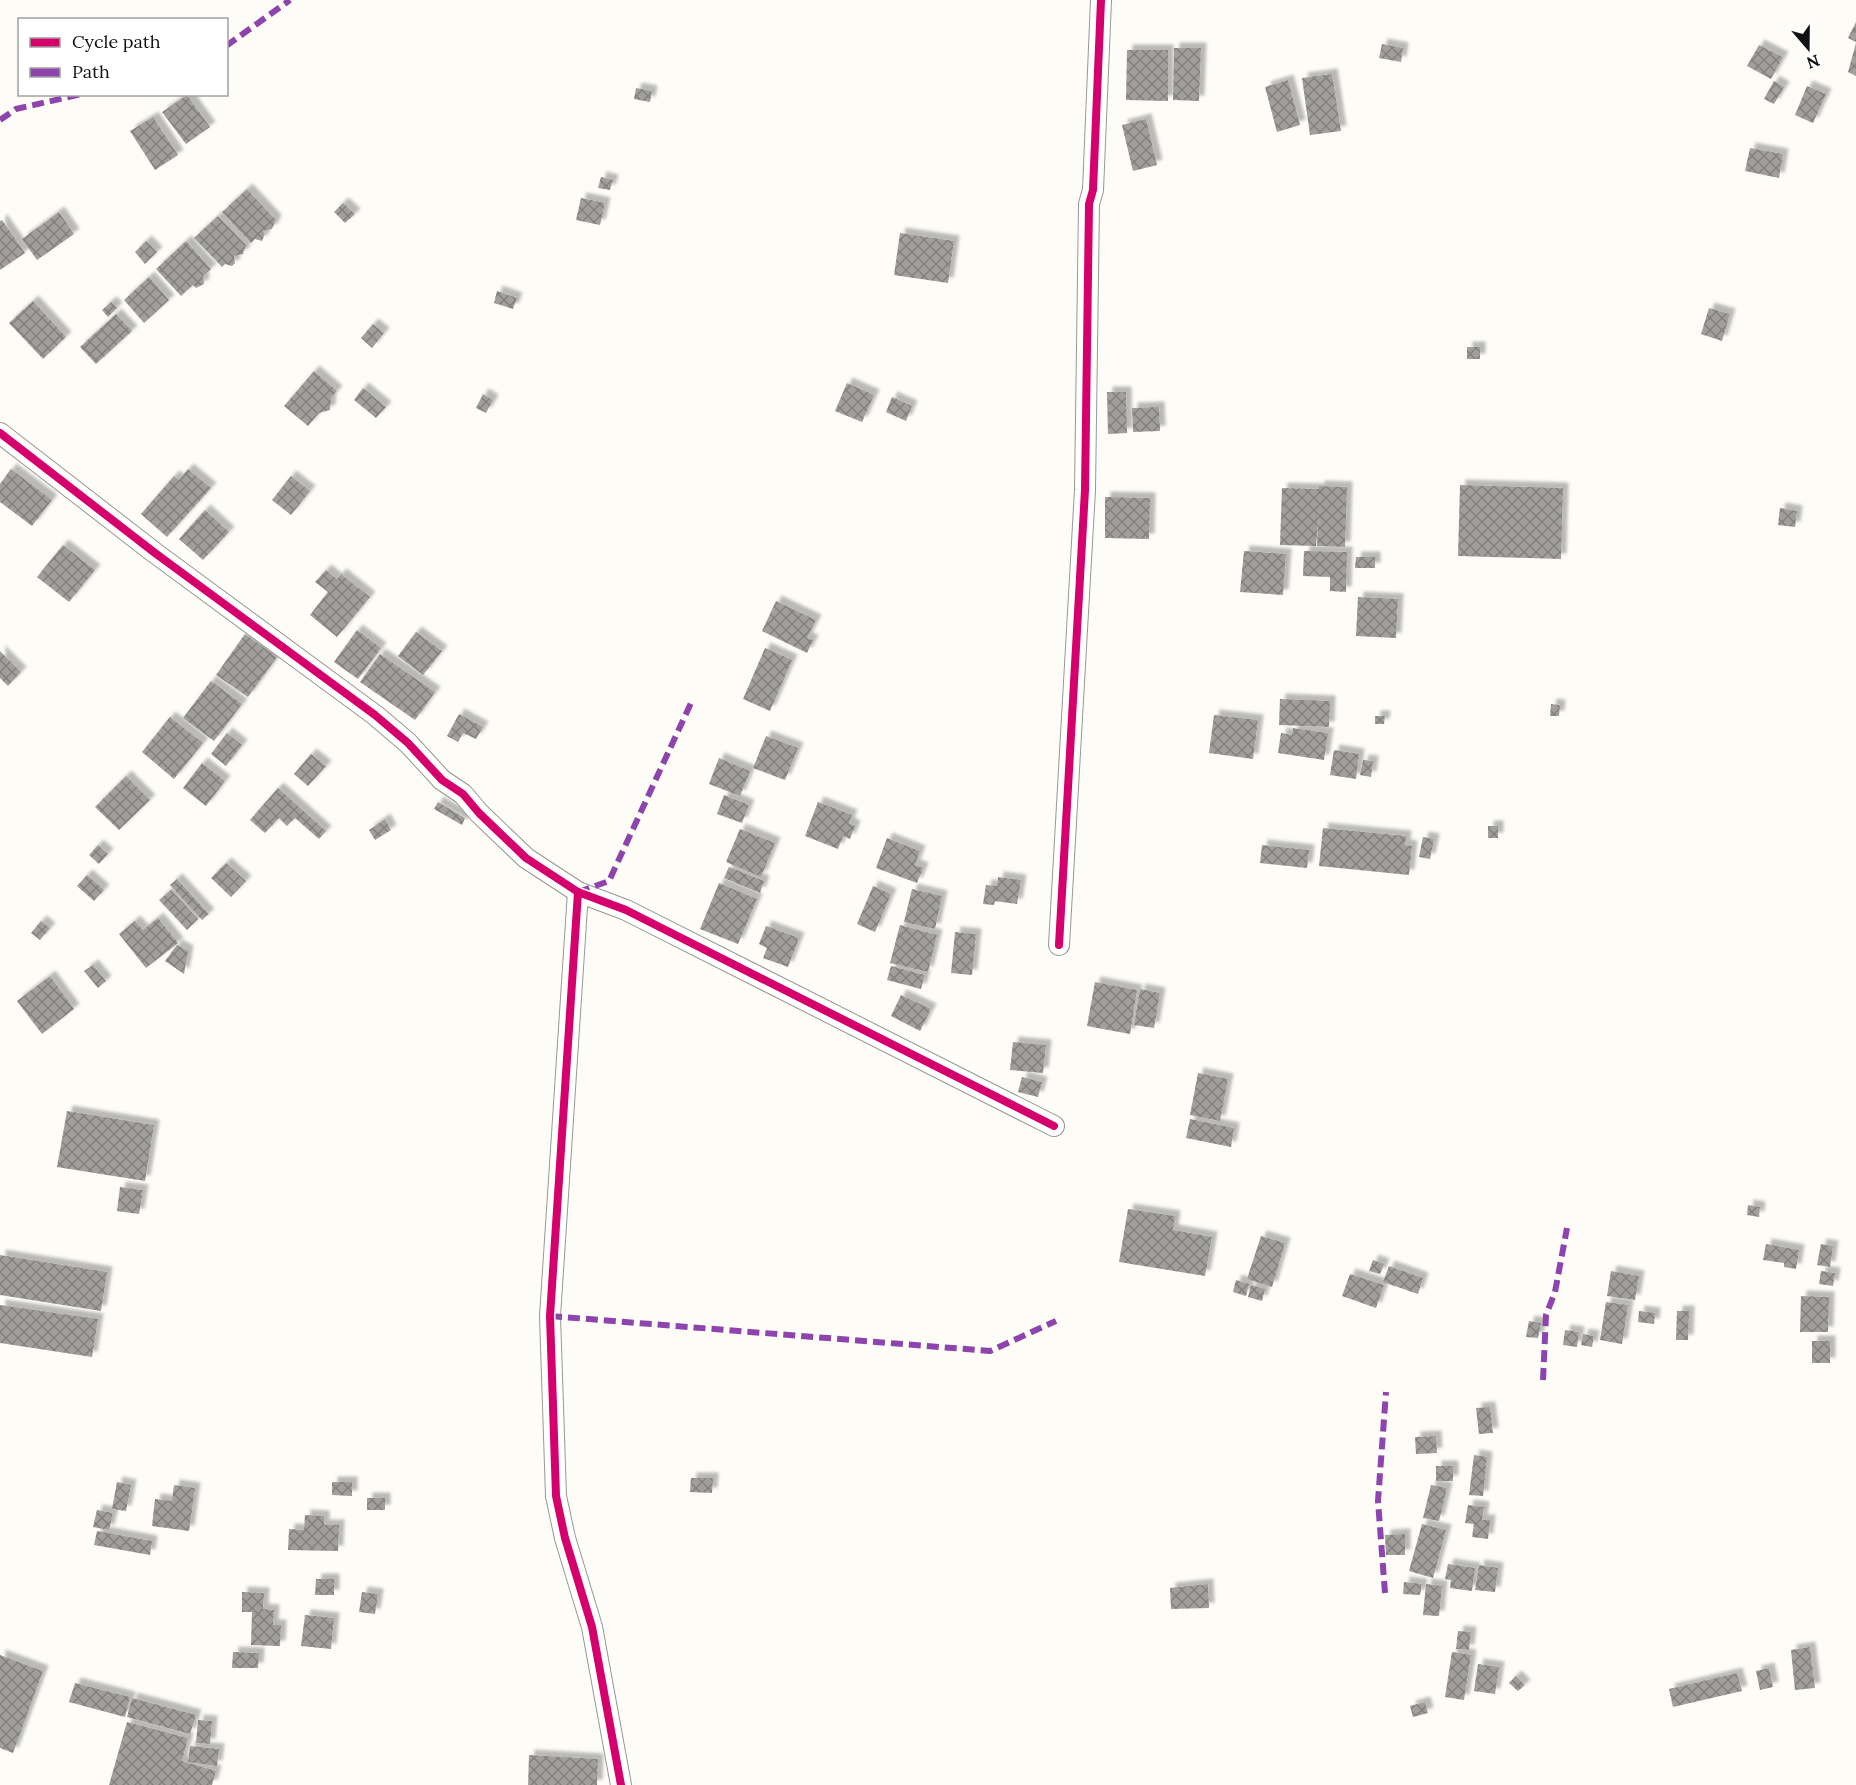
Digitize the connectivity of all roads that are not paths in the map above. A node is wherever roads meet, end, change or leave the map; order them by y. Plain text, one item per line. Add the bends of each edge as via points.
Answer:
1 (1101, 0) edge
2 (0, 433) edge
3 (578, 892) junction
4 (1059, 945) dead end
5 (1054, 1126) dead end
6 (621, 1785) edge

1 - 4 street via 1093,190 1089,204 1085,490
2 - 3 street via 375,715 442,780 464,794 526,858
3 - 5 street via 626,910
3 - 6 street via 550,1316 556,1496 591,1627

